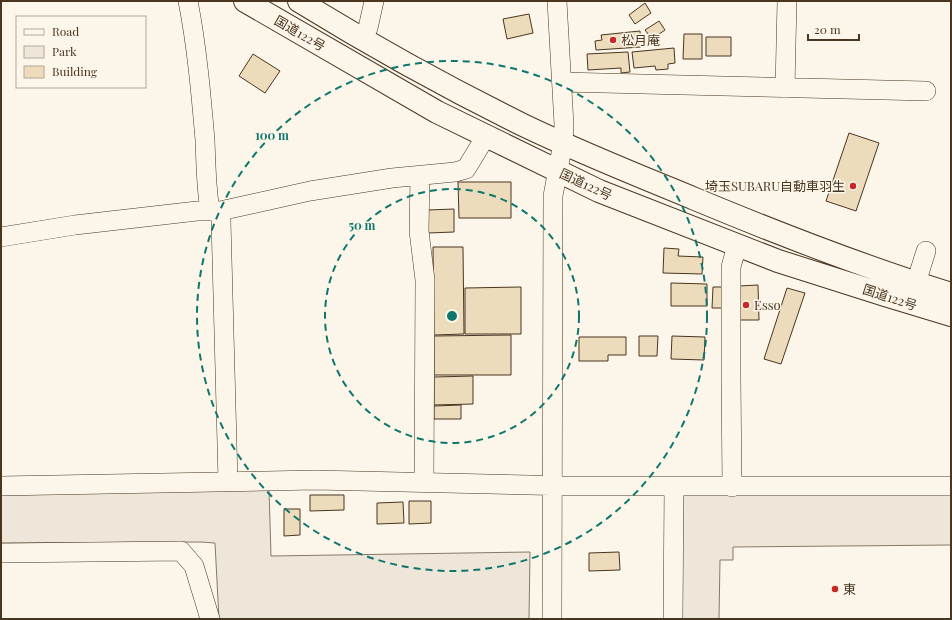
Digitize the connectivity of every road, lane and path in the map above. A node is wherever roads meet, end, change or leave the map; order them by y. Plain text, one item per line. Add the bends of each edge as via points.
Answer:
1 (188, 1) edge
2 (245, 1) edge
3 (299, 1) edge
4 (374, 1) edge
5 (557, 1) edge
6 (787, 1) edge
7 (362, 39) junction
8 (562, 82) junction
9 (785, 88) junction
10 (926, 91) dead end
11 (486, 136) junction
12 (563, 143) junction
13 (557, 171) junction
14 (420, 175) junction
15 (215, 211) junction
16 (1, 237) edge
17 (736, 245) junction
18 (926, 251) dead end
19 (916, 283) junction
20 (951, 294) edge
21 (951, 315) edge
22 (228, 481) junction
23 (424, 482) junction
24 (552, 485) junction
25 (1, 486) edge
26 (951, 486) edge
27 (674, 487) junction
28 (732, 487) junction
29 (1, 553) edge
30 (210, 619) edge
31 (552, 619) edge
32 (673, 619) edge

1 - 15 street via 205,142 207,196
2 - 11 highway, 国道122号 via 437,112
3 - 7 highway, 国道122号
4 - 7 street via 368,28
5 - 8 street
6 - 9 street
7 - 12 highway, 国道122号 via 524,126
8 - 9 street
8 - 12 street
9 - 10 street
11 - 13 highway, 国道122号
11 - 14 street via 466,169
12 - 13 street
12 - 19 highway, 国道122号 via 737,216 859,264
13 - 17 highway, 国道122号 via 609,195
13 - 24 street via 553,196
14 - 15 street via 310,191
14 - 23 street via 419,231 426,280
15 - 16 street via 75,225
15 - 22 street via 221,221
17 - 21 highway, 国道122号 via 885,296
17 - 28 street via 731,267
18 - 19 street
19 - 20 highway, 国道122号
22 - 23 street
22 - 25 street
23 - 24 street
24 - 27 street
24 - 31 street
26 - 28 street
27 - 28 street
27 - 32 street
29 - 30 street via 181,551 194,566

